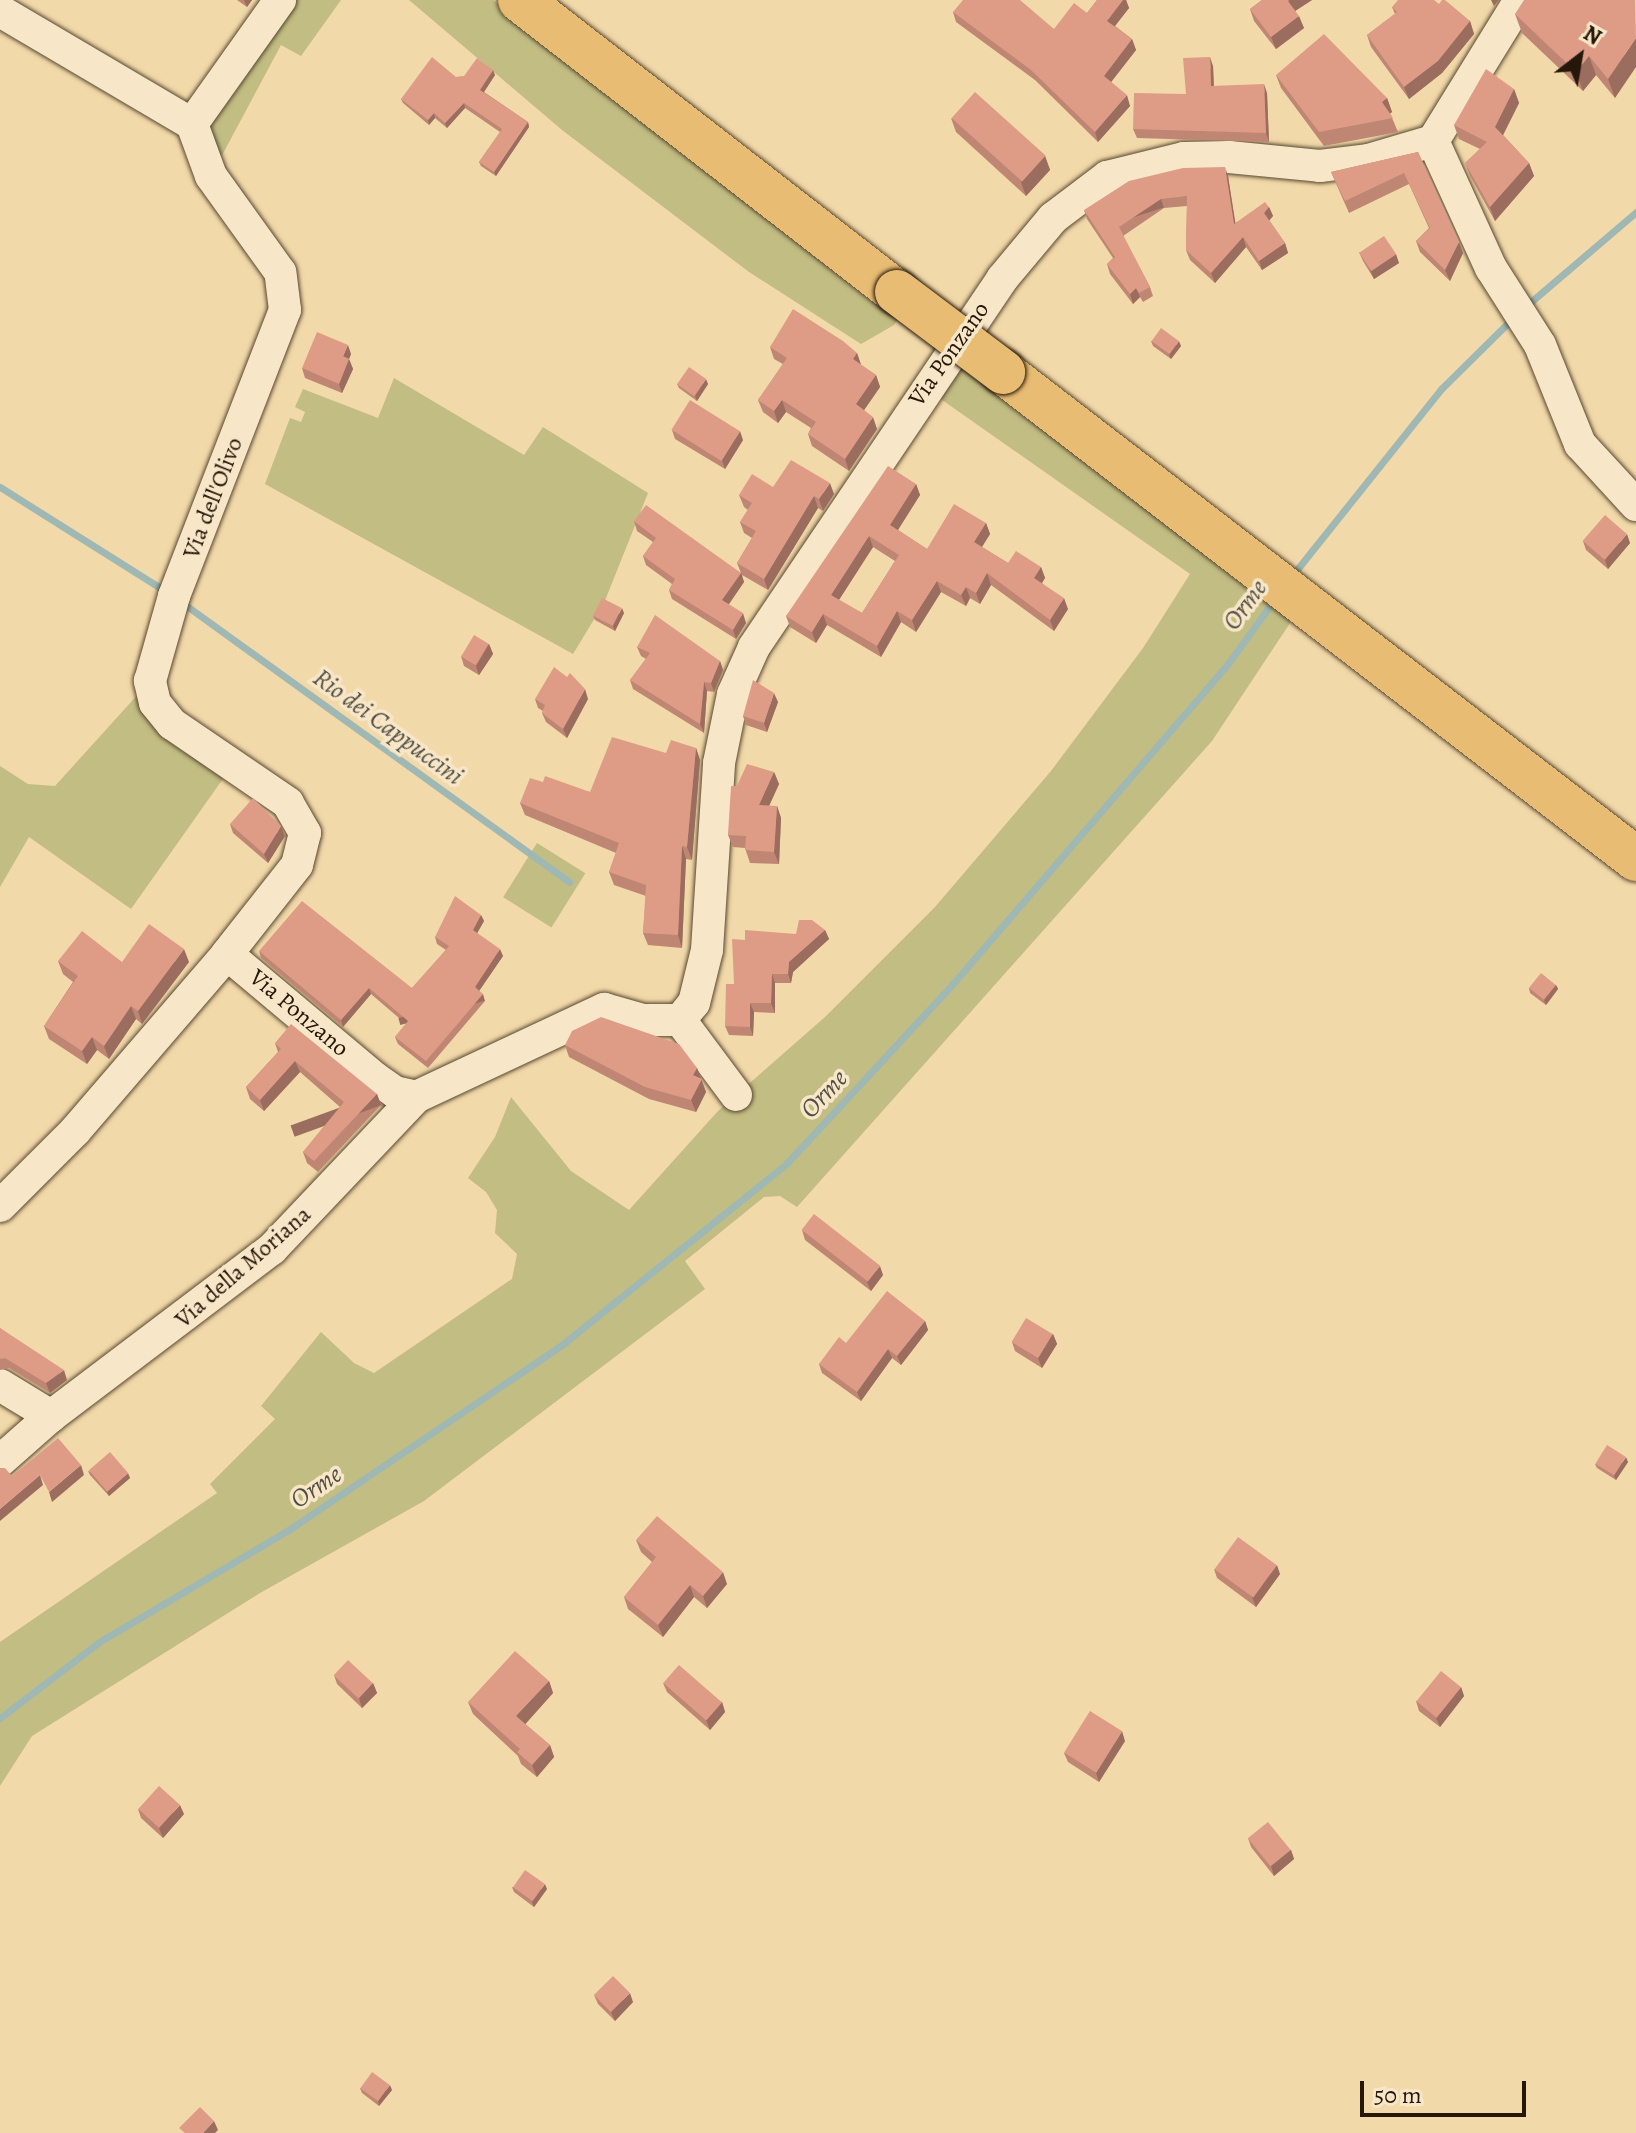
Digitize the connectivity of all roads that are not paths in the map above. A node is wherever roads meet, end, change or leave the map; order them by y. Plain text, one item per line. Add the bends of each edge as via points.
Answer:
1 (280, 0) edge
2 (520, 0) edge
3 (567, 0) edge
4 (1520, 0) edge
5 (0, 11) edge
6 (192, 124) junction
7 (1433, 141) junction
8 (905, 280) junction
9 (1636, 505) edge
10 (1318, 597) junction
11 (1636, 824) edge
12 (1636, 859) edge
13 (227, 954) junction
14 (680, 1020) junction
15 (736, 1095) dead end
16 (416, 1097) junction
17 (0, 1206) edge
18 (0, 1385) edge
19 (51, 1416) junction
20 (0, 1461) edge

1 - 6 street
2 - 8 highway
3 - 8 highway
4 - 7 street
5 - 6 street
6 - 13 street, Via dell'Olivo via 211,176 258,236 286,293 278,332 174,596 150,681 155,703 172,724 288,803 305,833 297,865
7 - 9 street via 1491,268 1540,345 1580,444
7 - 14 street, Via Ponzano via 1368,160 1320,166 1229,157 1141,166 1082,191 1053,218 1002,279 919,396 754,647 733,694 719,763 705,959 694,1003
8 - 10 highway, bridge
10 - 11 highway
10 - 12 highway
13 - 16 street, Via Ponzano via 375,1078 395,1092
13 - 17 street, Via Ponzano via 75,1131
14 - 15 street
14 - 16 street via 643,1020 604,1009
16 - 19 street, Via della Moriana via 272,1249
18 - 19 street
19 - 20 street, Via della Moriana

